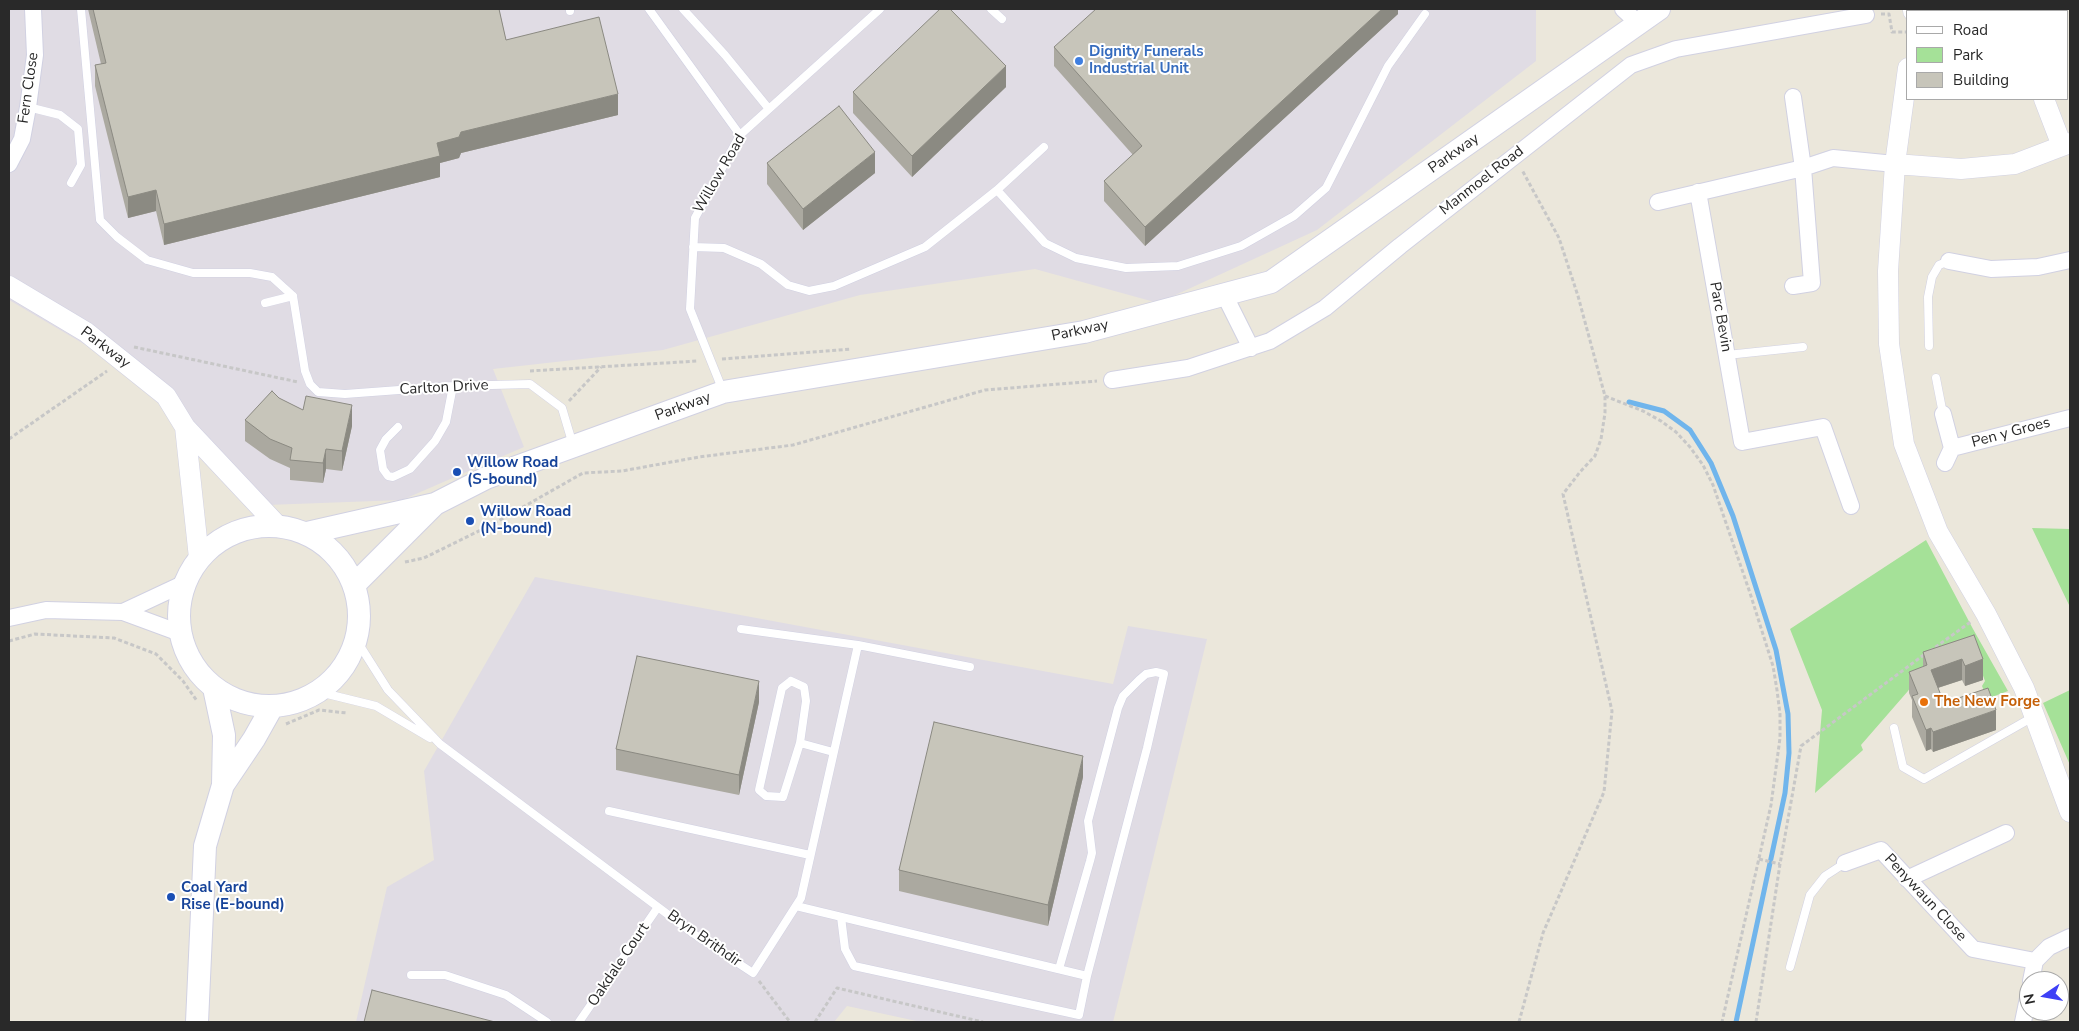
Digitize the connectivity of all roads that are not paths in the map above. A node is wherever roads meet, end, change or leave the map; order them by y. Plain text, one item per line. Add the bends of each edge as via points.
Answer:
1 (32, 9) edge
2 (81, 9) edge
3 (649, 9) edge
4 (683, 9) edge
5 (880, 9) edge
6 (991, 9) edge
7 (1659, 9) edge
8 (1425, 14) dead end
9 (1866, 15) dead end
10 (1631, 16) edge
11 (1002, 19) dead end
12 (1906, 83) edge
13 (1793, 97) dead end
14 (2044, 100) edge
15 (28, 107) junction
16 (768, 109) junction
17 (740, 135) junction
18 (2066, 144) edge
19 (1044, 147) dead end
20 (9, 164) edge
21 (1895, 164) junction
22 (1803, 168) junction
23 (71, 183) dead end
24 (997, 190) junction
25 (1698, 192) junction
26 (1658, 202) dead end
27 (693, 247) junction
28 (2070, 260) edge
29 (1949, 261) joint
30 (9, 286) edge
31 (1793, 286) dead end
32 (1224, 294) junction
33 (293, 296) junction
34 (264, 303) dead end
35 (1929, 346) dead end
36 (1803, 347) dead end
37 (1251, 348) junction
38 (1727, 355) junction
39 (1936, 378) dead end
40 (1112, 380) road end
41 (452, 386) junction
42 (723, 392) junction
43 (1942, 414) joint
44 (2070, 418) edge
45 (185, 427) junction
46 (398, 427) dead end
47 (574, 447) junction
48 (1952, 448) junction
49 (1945, 463) dead end
50 (435, 504) junction
51 (1851, 506) dead end
52 (277, 525) junction
53 (307, 533) junction
54 (199, 558) junction
55 (362, 577) junction
56 (185, 583) junction
57 (123, 612) junction
58 (9, 618) edge
59 (742, 629) dead end
60 (180, 634) junction
61 (357, 641) junction
62 (858, 644) junction
63 (970, 667) dead end
64 (214, 688) junction
65 (319, 692) junction
66 (272, 707) junction
67 (2034, 716) junction
68 (1894, 728) dead end
69 (800, 743) junction
70 (440, 744) junction
71 (833, 752) junction
72 (223, 785) junction
73 (609, 811) dead end
74 (2070, 812) edge
75 (2006, 833) dead end
76 (810, 855) junction
77 (1845, 863) joint
78 (1907, 879) junction
79 (796, 906) junction
80 (658, 907) junction
81 (841, 918) junction
82 (2070, 937) edge
83 (2035, 961) junction
84 (1790, 967) dead end
85 (1059, 969) junction
86 (2033, 971) edge
87 (411, 974) dead end
88 (1087, 976) junction
89 (197, 1022) edge
90 (547, 1022) edge
91 (579, 1022) edge

1 - 15 street, Fern Close via 35,55
2 - 33 lane via 100,220 146,260 193,273 250,273 272,277
3 - 17 lane
4 - 16 lane
5 - 16 lane, Willow Road
6 - 11 lane
7 - 10 main road, Parkway
8 - 24 lane via 1388,66 1326,188 1294,216 1241,246 1178,266 1126,268 1076,258 1045,243
9 - 37 street, Manmoel Road via 1676,49 1631,65 1325,308 1270,341
10 - 32 main road, Parkway via 1270,282
12 - 21 street
13 - 22 street
14 - 18 street
15 - 20 street, Fern Close via 22,139
15 - 23 lane via 60,115 78,129 80,165
16 - 17 lane, Willow Road
17 - 27 lane, Willow Road via 694,218
18 - 21 street via 2014,164 1962,169
19 - 24 lane
21 - 22 street via 1833,158
21 - 67 street via 1888,271 1889,344 1904,444 1938,532 1986,614 2024,688
22 - 25 street
22 - 31 street via 1812,283
24 - 27 lane via 925,247 834,286 809,292 788,285 761,264 724,248
25 - 26 street
25 - 38 street, Parc Bevin
27 - 42 lane, Willow Road via 690,309
28 - 29 street via 2038,267 1991,269
29 - 35 lane via 1939,265 1932,277 1928,297
30 - 45 street, Parkway via 86,332 122,360 166,396
32 - 37 street
32 - 42 main road, Parkway via 1084,332
33 - 34 lane
33 - 41 lane, Carlton Drive via 302,356 310,384 318,392 345,394
36 - 38 lane
37 - 40 street, Manmoel Road via 1188,368
38 - 51 street, Parc Bevin via 1742,442 1823,427
39 - 43 lane
41 - 46 lane via 446,422 435,441 410,469 393,477 383,469 380,450
41 - 47 lane, Carlton Drive via 530,384 562,408
42 - 47 main road, Parkway
43 - 48 street, Pen y Groes
44 - 48 street, Pen y Groes
45 - 52 street
45 - 54 street
47 - 50 main road, Parkway via 486,478
48 - 49 street, Pen y Groes
50 - 53 main road
50 - 55 main road
52 - 53 main road
52 - 54 main road via 248,528 221,539
53 - 55 main road
54 - 56 main road
55 - 61 main road
56 - 57 street
56 - 60 main road via 179,608
57 - 58 street via 46,610
57 - 60 street
59 - 62 lane
60 - 64 main road via 198,672
61 - 65 main road via 348,661
61 - 70 lane, Bryn Brithdir via 388,690
62 - 63 lane
62 - 71 lane, Bryn Brithdir
64 - 66 main road via 252,705
64 - 72 main road via 224,735
65 - 66 main road via 296,703
65 - 70 lane via 376,706
66 - 72 main road
67 - 68 lane via 1924,779 1903,767
67 - 74 street
69 - 69 lane via 783,797 766,796 759,790 782,688 791,681 804,687 806,701
69 - 71 lane
70 - 80 lane, Bryn Brithdir
71 - 76 lane, Bryn Brithdir
72 - 89 main road via 205,846
73 - 76 lane
75 - 78 street
76 - 79 lane, Bryn Brithdir via 801,898
77 - 78 street, Penywaun Close via 1881,850
77 - 84 lane via 1825,876 1810,895
78 - 83 street, Penywaun Close via 1973,949
79 - 80 lane, Bryn Brithdir via 753,973
79 - 81 lane
80 - 91 lane, Oakdale Court
81 - 85 lane
81 - 88 lane via 845,949 854,966 1079,1015
82 - 83 street via 2049,947
83 - 86 street
85 - 88 lane
85 - 88 lane via 1092,853 1088,821 1118,708 1123,696 1146,674 1164,674
87 - 90 lane via 445,975 506,995

